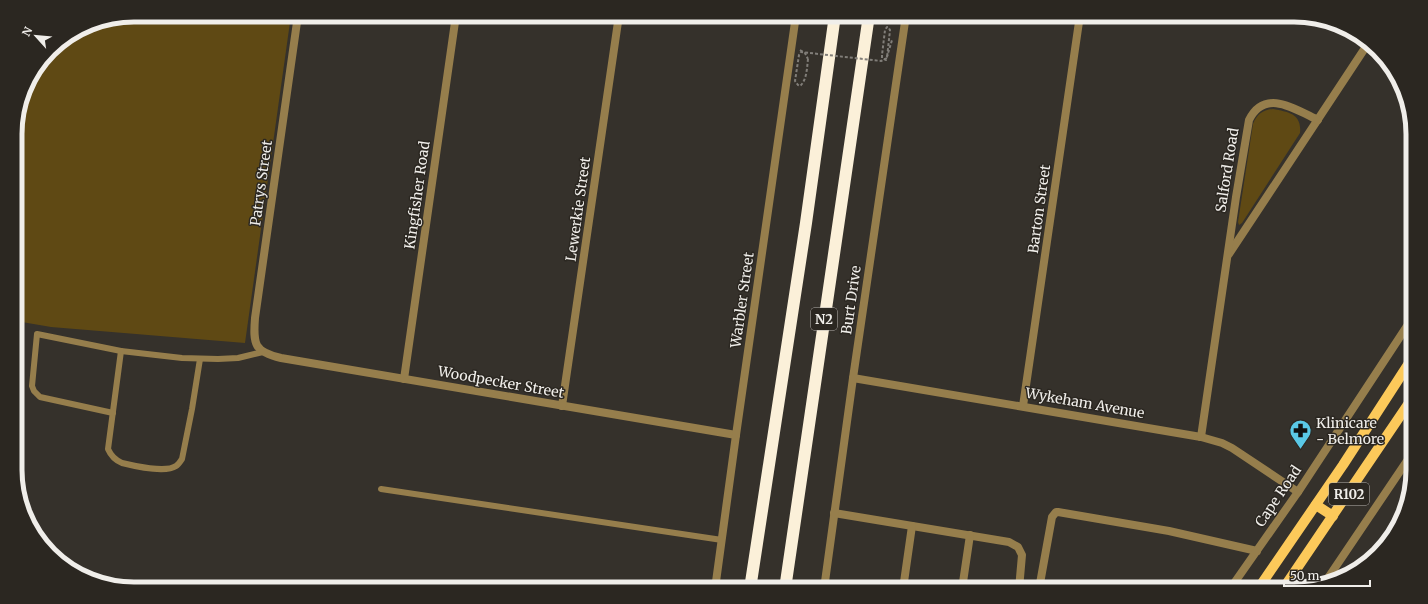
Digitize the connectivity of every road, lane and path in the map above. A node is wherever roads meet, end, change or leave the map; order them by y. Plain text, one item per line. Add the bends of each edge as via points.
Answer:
1 (297, 22) edge
2 (455, 22) edge
3 (618, 22) edge
4 (795, 22) edge
5 (834, 22) edge
6 (868, 22) edge
7 (905, 22) edge
8 (1079, 22) edge
9 (894, 28) dead end
10 (1365, 48) edge
11 (808, 59) dead end
12 (1318, 120) junction
13 (1228, 256) junction
14 (1406, 326) edge
15 (121, 351) junction
16 (263, 352) junction
17 (200, 358) junction
18 (1406, 368) edge
19 (853, 378) junction
20 (404, 379) junction
21 (562, 406) junction
22 (1023, 406) junction
23 (1406, 408) edge
24 (113, 413) junction
25 (736, 434) junction
26 (1201, 437) junction
27 (1406, 462) edge
28 (381, 489) dead end
29 (1298, 492) junction
30 (1316, 505) junction
31 (834, 513) junction
32 (1334, 516) junction
33 (912, 526) junction
34 (970, 536) junction
35 (722, 540) junction
36 (1257, 551) junction
37 (1330, 576) edge
38 (716, 582) edge
39 (751, 582) edge
40 (786, 582) edge
41 (825, 582) edge
42 (904, 582) edge
43 (963, 582) edge
44 (1020, 582) edge
45 (1040, 582) edge
46 (1235, 582) edge
47 (1263, 582) edge
48 (1289, 582) edge

1 - 16 street, Patrys Street via 255,318 255,343
2 - 20 street, Kingfisher Road
3 - 21 street, Lewerkie Street
4 - 25 street, Warbler Street
5 - 39 highway, N2
6 - 40 highway, N2
7 - 19 street, Burt Drive
8 - 22 street, Barton Street
9 - 11 path, bridge via 888,59 886,60 882,58 882,55 887,27 890,30 887,58 881,61 801,52 795,81 800,86 805,80
10 - 12 street, Salford Road
12 - 13 street, Salford Road
12 - 13 street, Salford Road via 1293,108 1272,102 1263,104 1252,113 1246,128
13 - 26 street, Salford Road
14 - 29 street, Cape Road
15 - 17 lane
15 - 24 lane
15 - 24 lane via 37,334 32,386 34,391 40,397
16 - 17 lane via 218,360
16 - 20 street, Woodpecker Street via 281,358
17 - 24 lane via 182,459 177,466 164,470 128,465 116,460 108,449
18 - 30 main road, R102
19 - 22 street, Wykeham Avenue
19 - 31 street, Burt Drive
20 - 21 street, Woodpecker Street
21 - 25 street, Woodpecker Street
22 - 26 street, Wykeham Avenue
23 - 32 main road, R102
25 - 35 street, Warbler Street
26 - 29 street, Wykeham Avenue via 1232,448
27 - 37 street
28 - 35 lane
29 - 36 street, Cape Road
30 - 32 main road
30 - 47 main road, R102
31 - 33 street
31 - 41 street, Burt Drive
32 - 48 main road, R102
33 - 34 street
33 - 42 street
34 - 43 street
34 - 44 street via 1009,542 1018,547 1022,555
35 - 38 street, Warbler Street
36 - 45 street via 1169,531 1056,512 1052,517
36 - 46 street, Cape Road

